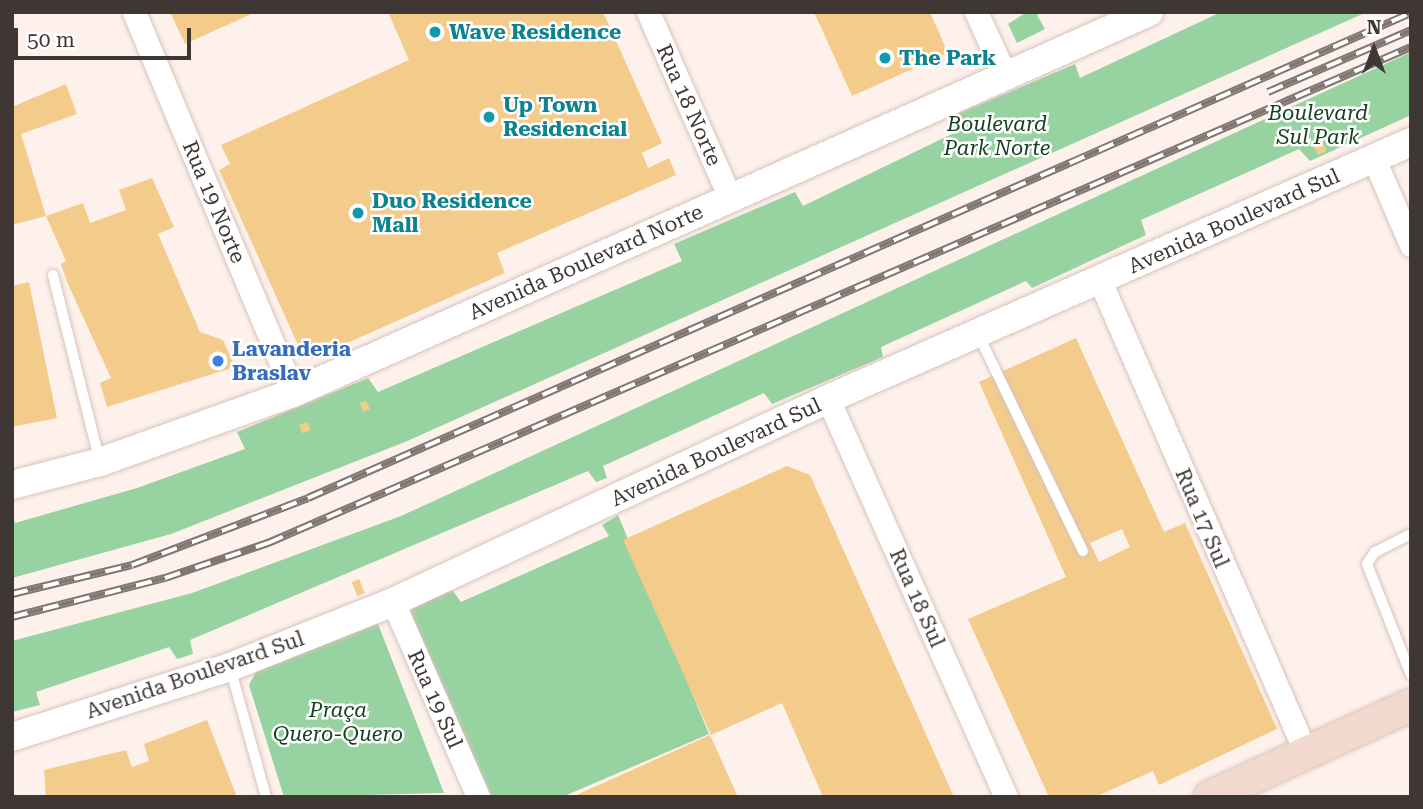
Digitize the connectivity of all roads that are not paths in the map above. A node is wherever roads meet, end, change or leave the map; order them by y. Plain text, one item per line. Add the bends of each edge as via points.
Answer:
1 (134, 12) edge
2 (648, 12) edge
3 (976, 12) edge
4 (1149, 12) edge
5 (1005, 75) junction
6 (1411, 142) edge
7 (1374, 159) junction
8 (730, 198) junction
9 (1411, 245) edge
10 (53, 275) dead end
11 (1100, 281) junction
12 (978, 334) junction
13 (293, 393) junction
14 (828, 399) junction
15 (100, 462) junction
16 (12, 485) edge
17 (1411, 534) edge
18 (1083, 551) dead end
19 (393, 602) junction
20 (230, 667) junction
21 (1411, 675) edge
22 (1411, 705) edge
23 (12, 737) edge
24 (1306, 752) junction
25 (266, 797) edge
26 (478, 797) edge
27 (1006, 797) edge
28 (1210, 797) edge

1 - 13 street, Rua 19 Norte
2 - 8 street, Rua 18 Norte
3 - 5 street
4 - 5 street, Avenida Boulevard Norte
5 - 8 street, Avenida Boulevard Norte
6 - 7 street, Avenida Boulevard Sul
7 - 9 street
7 - 11 street, Avenida Boulevard Sul
8 - 13 street, Avenida Boulevard Norte
10 - 15 lane
11 - 12 street, Avenida Boulevard Sul
11 - 24 street, Rua 17 Sul
12 - 14 street, Avenida Boulevard Sul
12 - 18 lane
13 - 15 street, Avenida Boulevard Norte
14 - 19 street, Avenida Boulevard Sul
14 - 27 street, Rua 18 Sul
15 - 16 street, Avenida Boulevard Norte
17 - 21 lane via 1375,552 1367,564
19 - 20 street, Avenida Boulevard Sul
19 - 26 street, Rua 19 Sul
20 - 23 street, Avenida Boulevard Sul
20 - 25 lane
22 - 24 main road
24 - 28 main road

